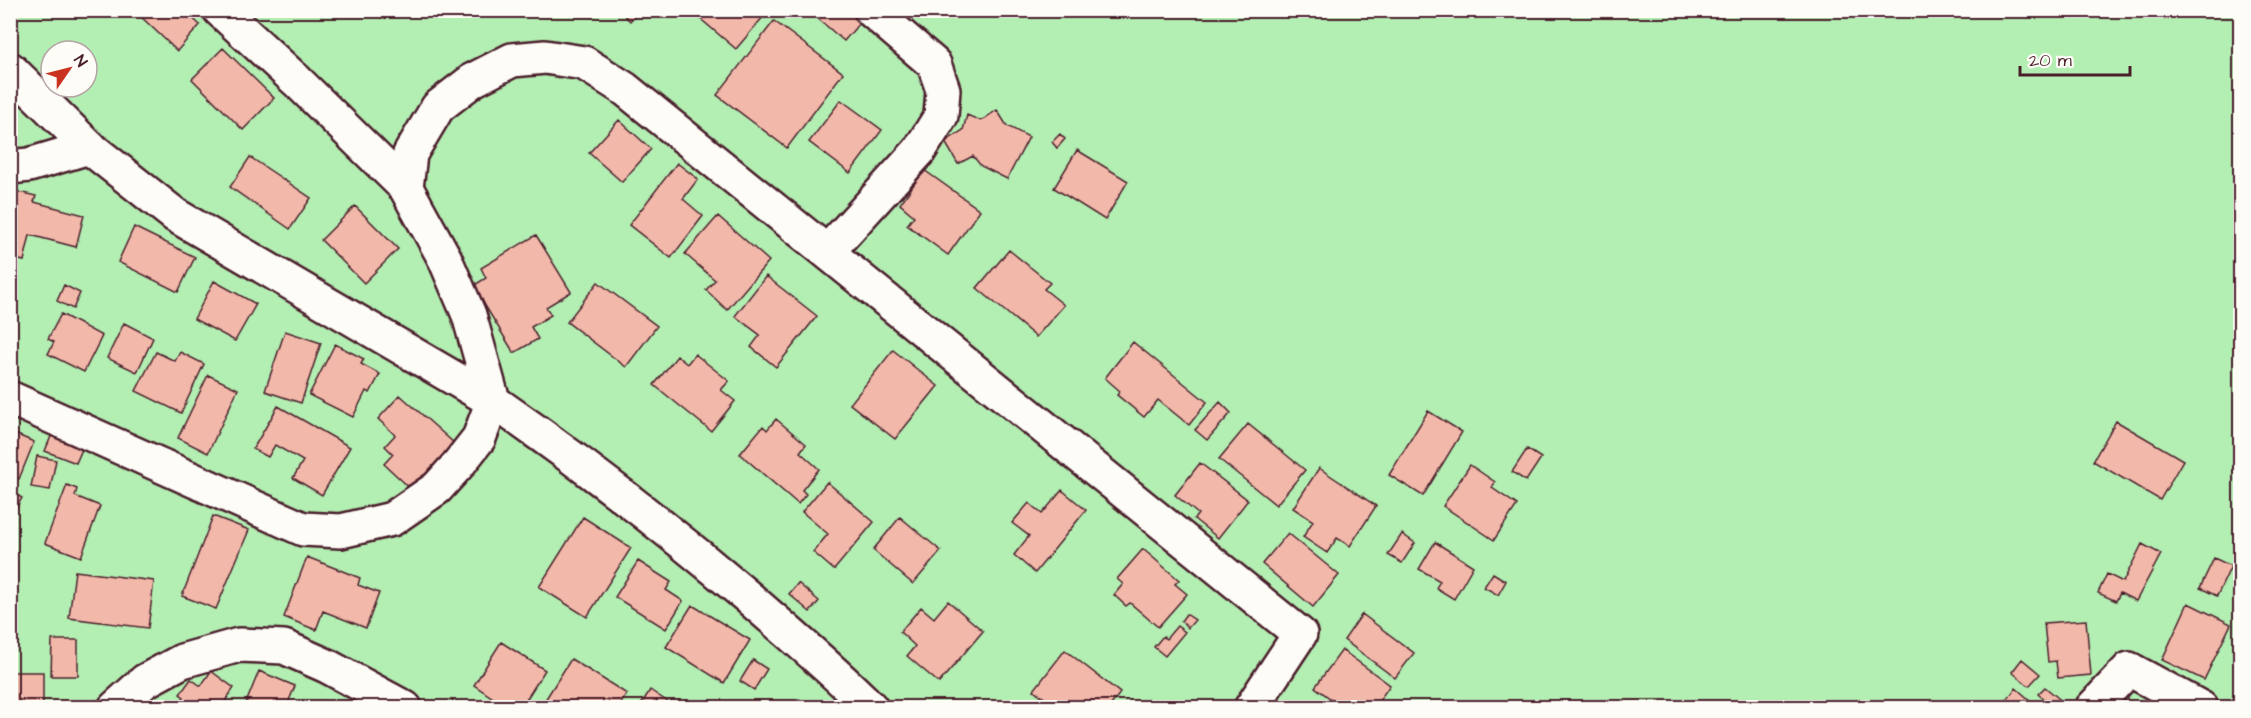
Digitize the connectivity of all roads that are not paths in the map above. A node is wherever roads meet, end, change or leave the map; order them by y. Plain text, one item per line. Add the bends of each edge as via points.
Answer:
1 (220, 10) edge
2 (871, 10) edge
3 (10, 69) edge
4 (89, 147) junction
5 (10, 167) edge
6 (406, 188) junction
7 (827, 252) junction
8 (10, 399) edge
9 (492, 401) junction
10 (115, 708) edge
11 (405, 708) edge
12 (871, 708) edge
13 (1251, 708) edge
14 (2092, 708) edge
15 (2201, 708) edge

1 - 6 street
2 - 7 street via 933,64 943,90 941,116 919,151
3 - 4 street
4 - 5 street
4 - 9 street via 175,215
6 - 7 street via 410,154 438,107 473,80 512,60 545,57 574,61 584,63 625,89
6 - 9 street via 445,259 469,315
7 - 13 street via 1300,634
8 - 9 street via 303,529 341,531 392,519 436,488 479,438
9 - 12 street via 688,546 833,670
10 - 11 street via 145,681 182,662 238,645 284,647
14 - 15 street via 2129,669

